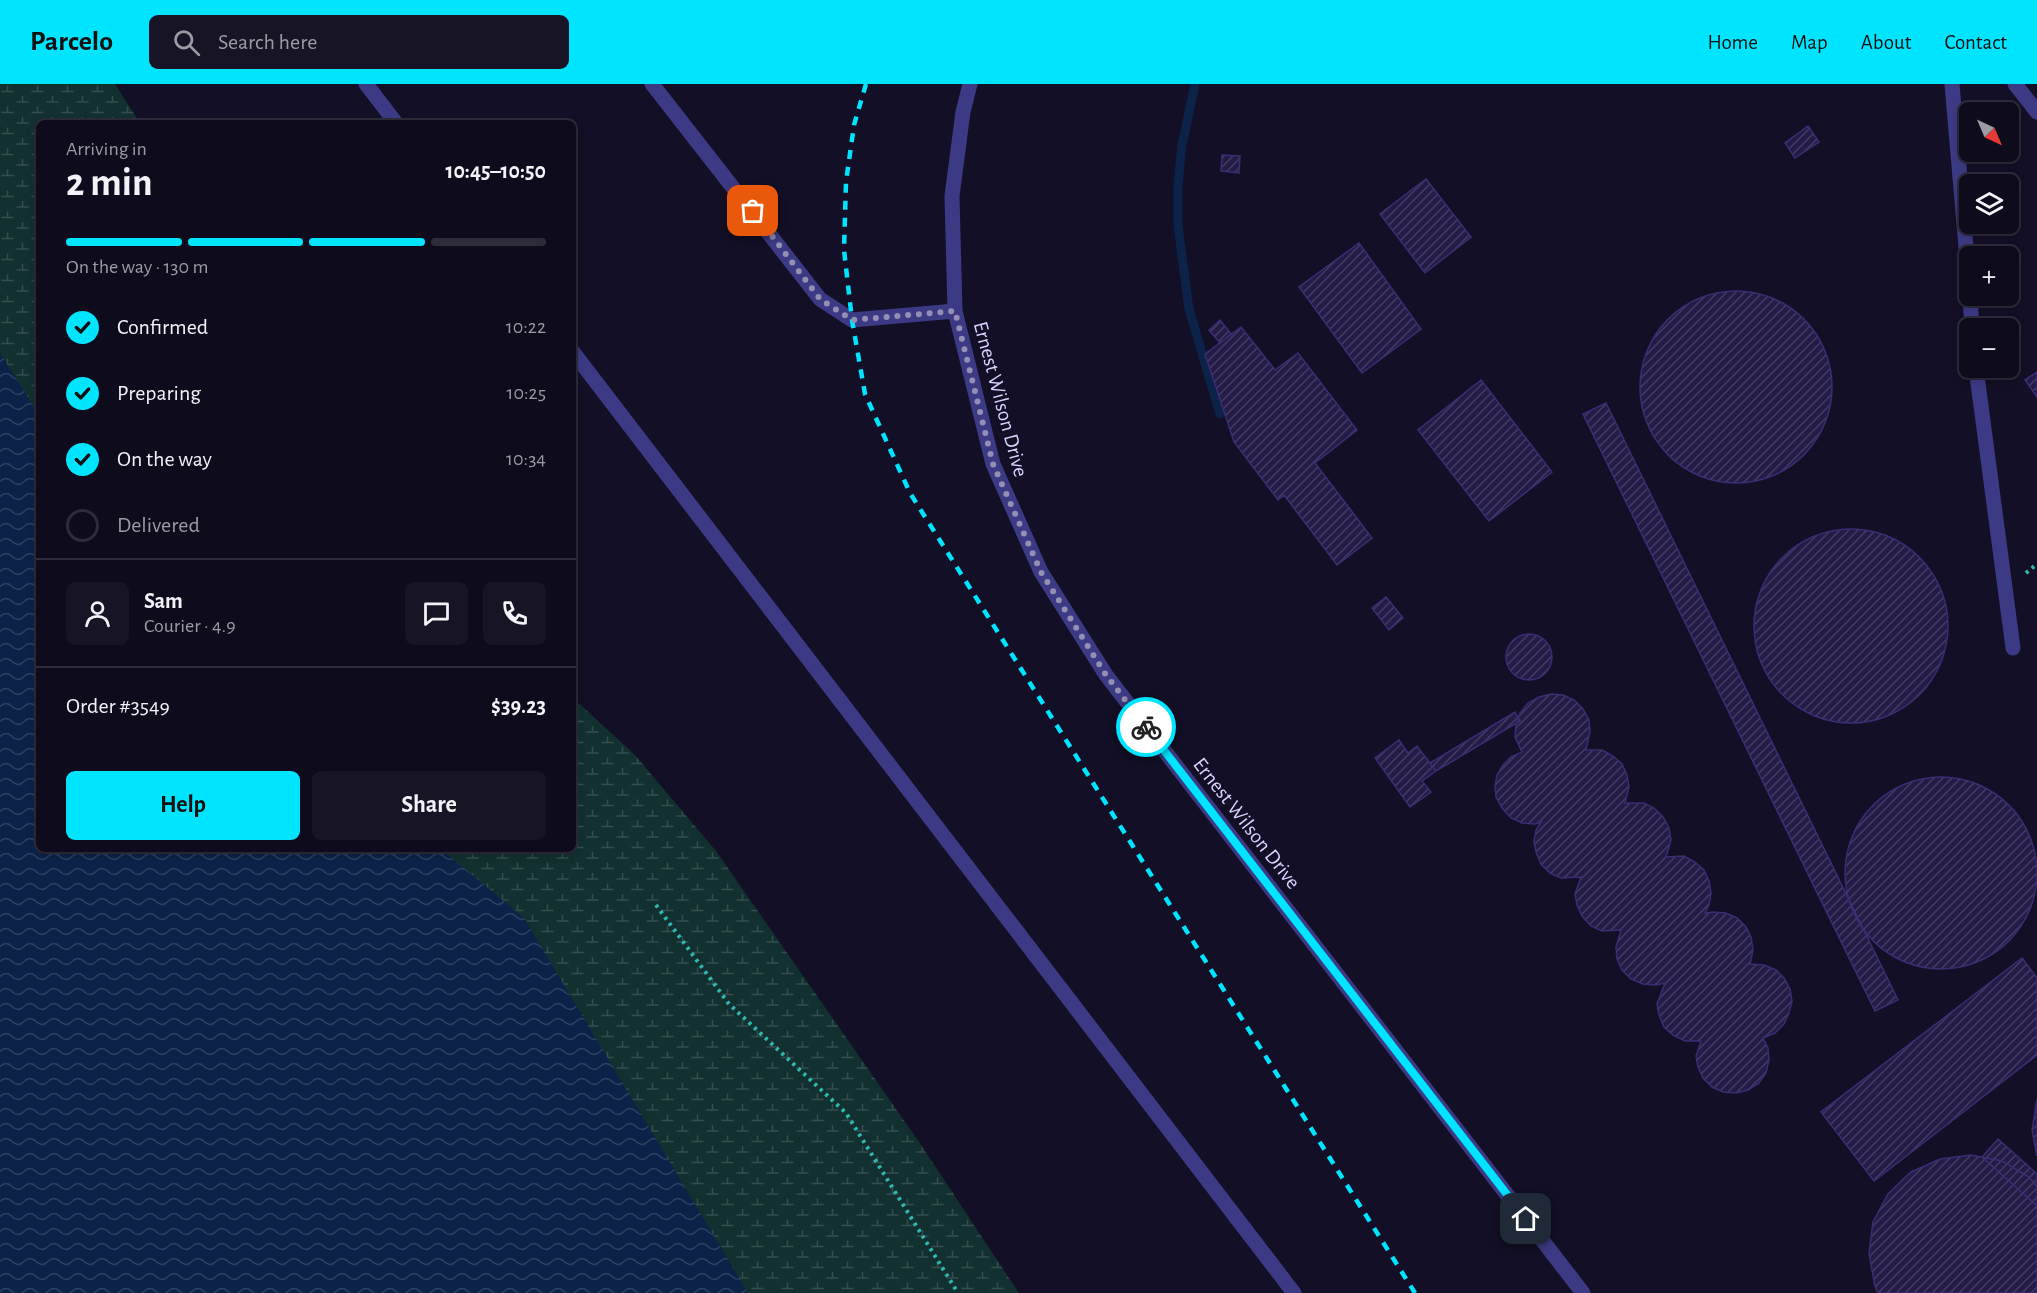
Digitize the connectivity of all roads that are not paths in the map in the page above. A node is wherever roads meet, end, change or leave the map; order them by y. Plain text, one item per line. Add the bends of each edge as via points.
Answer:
1 (366, 84) edge
2 (652, 84) edge
3 (970, 84) edge
4 (1952, 84) edge
5 (2015, 84) edge
6 (2037, 112) edge
7 (394, 120) edge
8 (1966, 246) edge
9 (955, 311) junction
10 (576, 356) edge
11 (1977, 378) edge
12 (2013, 648) dead end
13 (1294, 1293) edge
14 (1583, 1293) edge

1 - 7 lane
2 - 9 lane via 820,299 852,320
3 - 9 lane, Ernest Wilson Drive via 952,196
4 - 8 lane
5 - 6 lane
9 - 14 lane, Ernest Wilson Drive via 993,464 1041,572 1106,675
10 - 13 lane
11 - 12 lane

